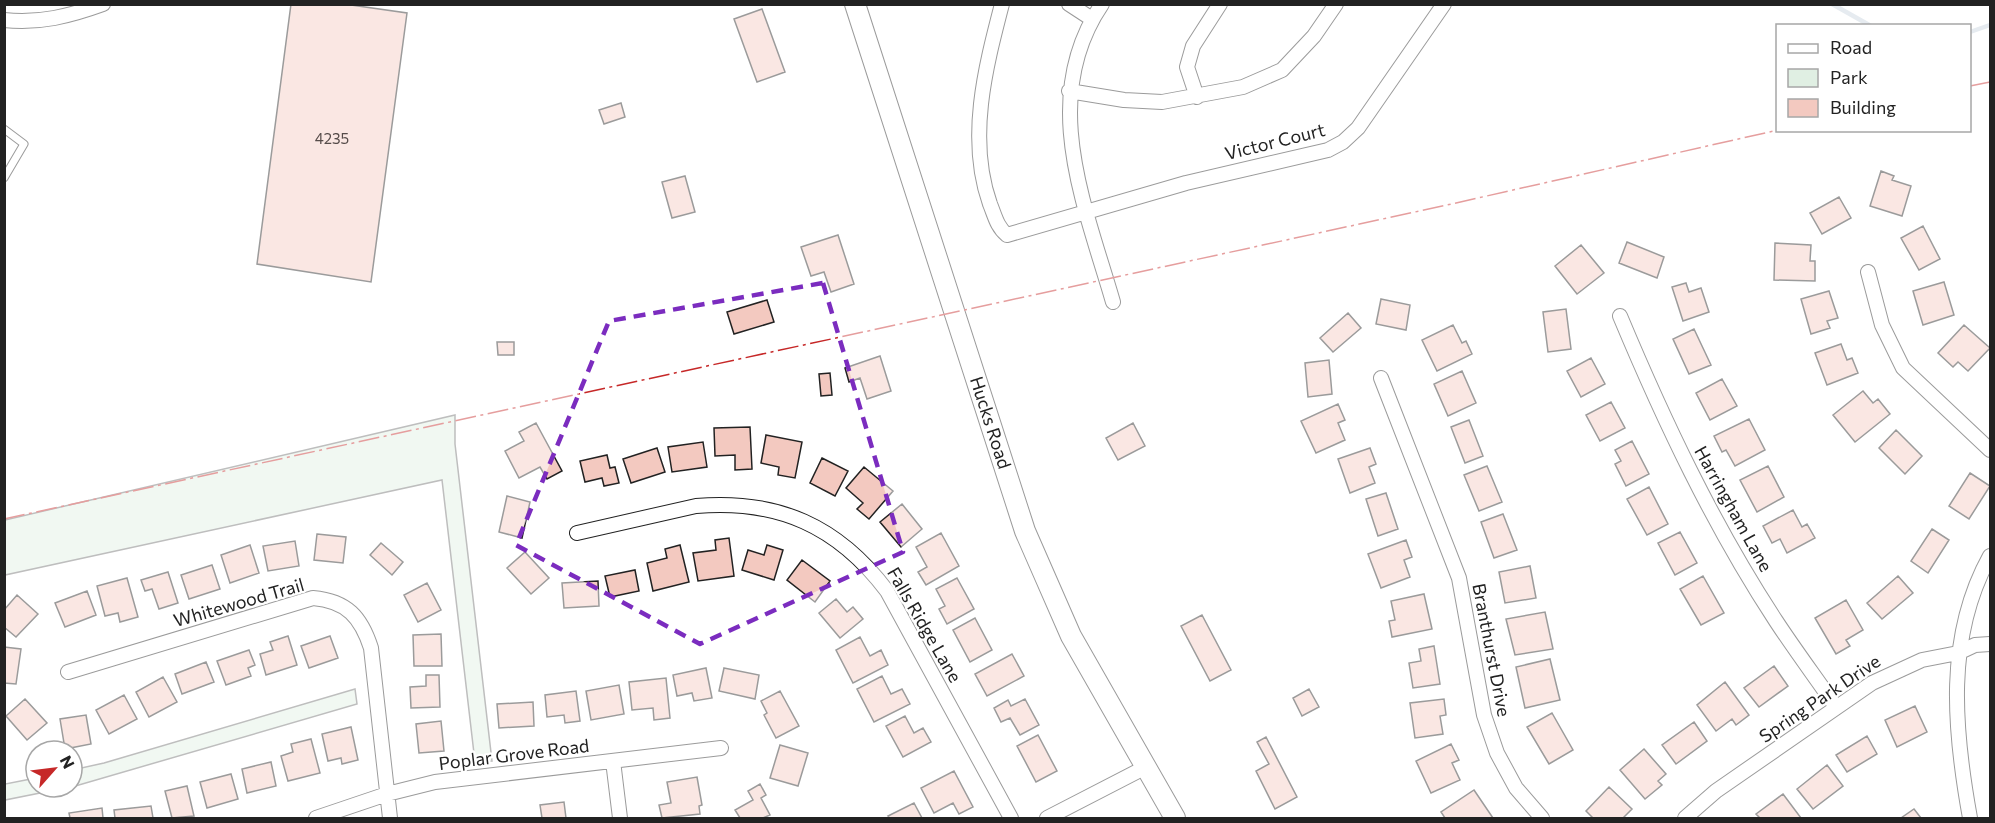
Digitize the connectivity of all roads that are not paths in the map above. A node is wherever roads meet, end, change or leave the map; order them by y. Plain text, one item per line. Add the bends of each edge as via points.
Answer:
1 (103, 4) edge
2 (855, 4) edge
3 (1002, 4) edge
4 (1069, 4) edge
5 (1102, 4) edge
6 (1220, 4) edge
7 (1336, 4) edge
8 (1444, 4) edge
9 (1092, 18) junction
10 (4, 20) edge
11 (1069, 91) junction
12 (1197, 97) junction
13 (4, 129) edge
14 (4, 178) edge
15 (1086, 212) junction
16 (1868, 272) dead end
17 (1113, 302) dead end
18 (1620, 316) dead end
19 (1381, 378) dead end
20 (1990, 450) edge
21 (577, 533) dead end
22 (1990, 556) edge
23 (1990, 644) edge
24 (1958, 653) junction
25 (68, 672) dead end
26 (1836, 707) junction
27 (721, 748) dead end
28 (613, 761) junction
29 (1146, 767) junction
30 (387, 794) junction
31 (316, 819) edge
32 (390, 819) edge
33 (620, 819) edge
34 (1011, 819) edge
35 (1047, 819) edge
36 (1175, 819) edge
37 (1542, 819) edge
38 (1685, 819) edge
39 (1970, 819) edge

1 - 10 street via 78,14 31,23
2 - 29 main road, Hucks Road via 1025,531 1071,636
3 - 15 street, Victor Court via 982,93 978,148 981,180 999,230 1007,235
4 - 9 street
5 - 9 street
6 - 12 street via 1193,46 1187,67
7 - 12 street via 1314,36 1282,70 1242,87
8 - 15 street, Victor Court via 1358,128 1343,142 1328,150 1186,183
9 - 11 street via 1075,61
11 - 12 street via 1145,102
11 - 15 street via 1071,145
13 - 14 lane via 24,144
15 - 17 street
16 - 20 street via 1882,325 1903,368
18 - 26 street, Harringham Lane via 1699,489 1776,620
19 - 37 street, Branthurst Drive via 1459,578 1484,715 1497,753 1516,788
21 - 34 street, Falls Ridge Lane via 716,504 761,508 825,531 867,564 887,591
22 - 24 street via 1975,584
23 - 24 street, Spring Park Drive via 1975,645
24 - 26 street, Spring Park Drive via 1896,670
24 - 39 street via 1959,740
25 - 30 street, Whitewood Trail via 313,598 333,600 357,617 371,648
26 - 38 street, Spring Park Drive via 1716,791
27 - 28 street, Poplar Grove Road
28 - 30 street, Poplar Grove Road via 445,781
28 - 33 street
29 - 35 street
29 - 36 main road, Hucks Road
30 - 31 street, Poplar Grove Road
30 - 32 street, Whitewood Trail

